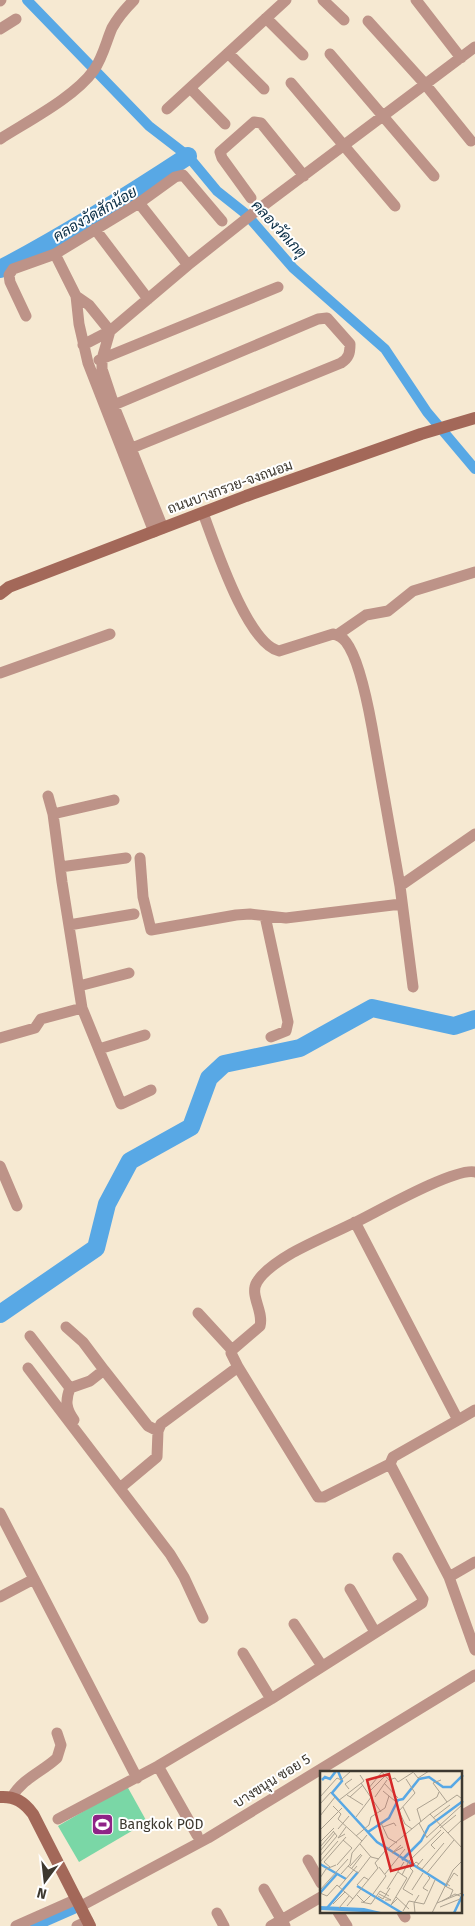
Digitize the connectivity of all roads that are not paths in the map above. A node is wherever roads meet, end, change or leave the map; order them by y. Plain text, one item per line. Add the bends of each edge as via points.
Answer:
1 (134, 0) edge
2 (286, 0) edge
3 (323, 0) edge
4 (416, 0) edge
5 (266, 18) junction
6 (16, 19) dead end
7 (344, 20) dead end
8 (368, 21) dead end
9 (0, 29) edge
10 (475, 47) edge
11 (228, 53) junction
12 (303, 54) dead end
13 (330, 54) dead end
14 (461, 58) junction
15 (292, 83) dead end
16 (425, 84) junction
17 (190, 88) junction
18 (264, 89) dead end
19 (168, 108) dead end
20 (381, 116) junction
21 (225, 124) dead end
22 (0, 139) edge
23 (471, 141) dead end
24 (344, 145) junction
25 (304, 176) junction
26 (434, 176) dead end
27 (252, 198) dead end
28 (139, 203) junction
29 (395, 206) dead end
30 (222, 221) dead end
31 (95, 229) junction
32 (55, 254) junction
33 (188, 265) junction
34 (278, 287) dead end
35 (76, 296) junction
36 (148, 299) junction
37 (26, 316) dead end
38 (110, 331) junction
39 (83, 345) junction
40 (102, 358) junction
41 (88, 363) junction
42 (113, 410) junction
43 (475, 418) edge
44 (131, 455) junction
45 (203, 513) junction
46 (159, 530) junction
47 (475, 572) edge
48 (0, 594) edge
49 (110, 634) dead end
50 (337, 635) junction
51 (0, 673) edge
52 (48, 796) dead end
53 (114, 800) dead end
54 (53, 814) junction
55 (475, 834) edge
56 (126, 858) dead end
57 (140, 858) dead end
58 (60, 867) junction
59 (400, 886) junction
60 (402, 904) junction
61 (134, 914) dead end
62 (265, 916) junction
63 (69, 925) junction
64 (129, 973) dead end
65 (79, 986) junction
66 (413, 987) dead end
67 (82, 1008) junction
68 (145, 1035) dead end
69 (271, 1037) dead end
70 (0, 1038) edge
71 (99, 1049) junction
72 (151, 1090) dead end
73 (0, 1166) edge
74 (475, 1172) edge
75 (17, 1206) dead end
76 (355, 1222) junction
77 (198, 1313) dead end
78 (66, 1326) dead end
79 (30, 1336) dead end
80 (232, 1350) junction
81 (238, 1367) junction
82 (28, 1368) dead end
83 (104, 1370) junction
84 (70, 1388) junction
85 (475, 1410) edge
86 (458, 1420) junction
87 (158, 1431) junction
88 (390, 1464) junction
89 (124, 1485) junction
90 (0, 1513) edge
91 (398, 1558) dead end
92 (475, 1562) edge
93 (449, 1577) junction
94 (34, 1579) junction
95 (350, 1589) dead end
96 (0, 1597) edge
97 (203, 1618) dead end
98 (294, 1624) dead end
99 (376, 1632) junction
100 (475, 1650) edge
101 (244, 1653) dead end
102 (322, 1666) junction
103 (475, 1675) edge
104 (271, 1699) junction
105 (57, 1733) dead end
106 (158, 1766) junction
107 (137, 1778) junction
108 (6, 1797) edge
109 (41, 1829) junction
110 (197, 1835) dead end
111 (308, 1860) dead end
112 (320, 1881) edge
113 (264, 1889) dead end
114 (320, 1898) edge
115 (79, 1903) junction
116 (218, 1913) dead end
117 (339, 1914) edge
118 (284, 1923) edge
119 (85, 1924) edge
120 (16, 1926) edge
121 (224, 1926) edge
122 (271, 1926) edge
123 (346, 1926) edge

1 - 22 street via 112,27 100,59 86,80
2 - 5 street
3 - 7 street
4 - 14 street
5 - 11 street
5 - 12 street
6 - 9 street
8 - 16 street
10 - 14 street
11 - 17 street
11 - 18 street
13 - 20 street
14 - 16 street
15 - 24 street
16 - 20 street
16 - 23 street
17 - 19 street
17 - 21 street
20 - 24 street
20 - 26 street
24 - 25 street
24 - 29 street
25 - 27 street via 261,123 254,122 220,152
25 - 33 street
28 - 30 street via 175,177 183,175
28 - 31 street
28 - 33 street
31 - 32 street
31 - 36 street
32 - 35 street
32 - 37 street via 13,269 9,275
33 - 36 street
34 - 40 street
35 - 38 street
35 - 39 street
36 - 38 street
38 - 39 street
38 - 40 street
39 - 41 street
40 - 41 street
40 - 42 street
41 - 42 street
42 - 44 street
42 - 44 street via 318,319 328,318 350,344 348,359 341,363
43 - 45 street, ถนนบางกรวย-จงถนอม via 421,434
44 - 46 street
45 - 46 street, ถนนบางกรวย-จงถนอม
45 - 50 street via 228,580 243,611 266,644 279,651 327,635
46 - 48 street, ถนนบางกรวย-จงถนอม via 9,587
47 - 50 street via 413,591 392,609 366,615
49 - 51 street
50 - 59 street via 346,642 352,655 368,708
52 - 54 street
53 - 54 street
54 - 58 street
55 - 59 street
56 - 58 street
57 - 62 street via 151,930 236,915
58 - 63 street
59 - 60 street
60 - 62 street via 286,918
60 - 66 street
61 - 63 street
62 - 69 street via 288,1022 286,1031
63 - 65 street
64 - 65 street
65 - 67 street
67 - 70 street via 41,1019 35,1028
67 - 71 street
68 - 71 street
71 - 72 street via 121,1104
73 - 75 street
74 - 76 street via 461,1173 416,1191
76 - 80 street via 291,1254 266,1272 255,1289 261,1313 260,1326
76 - 86 street
77 - 80 street
78 - 83 street
79 - 84 street
80 - 81 street via 231,1357
81 - 87 street via 161,1424
81 - 88 street via 318,1497 324,1498
82 - 89 street via 64,1418
83 - 84 street via 90,1381
83 - 87 street via 148,1426
84 - 89 street via 66,1403 70,1414
85 - 86 street
86 - 88 street via 393,1457
87 - 89 street via 157,1457
88 - 93 street
89 - 97 street via 179,1568
90 - 94 street
91 - 99 street via 423,1602
92 - 93 street
93 - 100 street
94 - 96 street
94 - 107 street
95 - 99 street
98 - 102 street
99 - 102 street
101 - 104 street
102 - 104 street
103 - 115 street, บางขนุน ซอย 5 via 208,1838
104 - 106 street
105 - 108 street via 60,1755
106 - 107 street
106 - 110 street
107 - 109 street
108 - 109 street via 25,1804
109 - 115 street
111 - 112 street
113 - 118 street
114 - 118 street
115 - 119 street
115 - 120 street, บางขนุน ซอย 5
116 - 121 street
117 - 123 street
118 - 122 street

